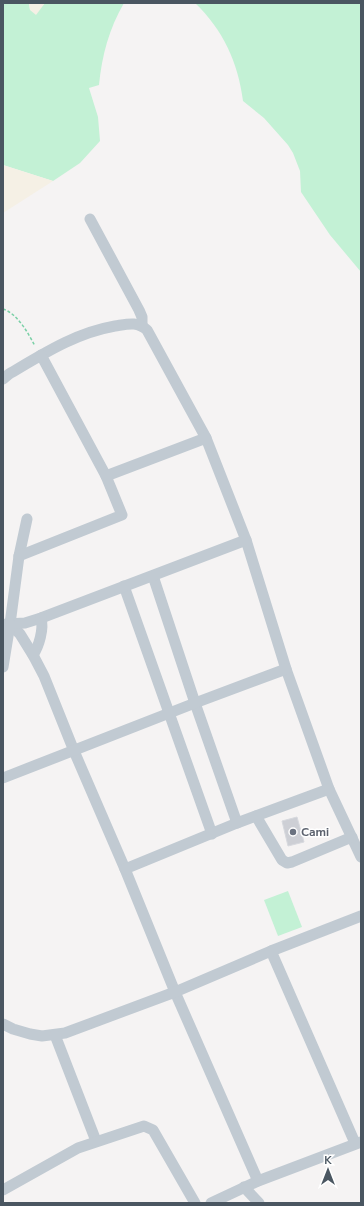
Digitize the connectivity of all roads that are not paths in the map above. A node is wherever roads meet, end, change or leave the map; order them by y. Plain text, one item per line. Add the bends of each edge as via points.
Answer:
1 (90, 219) dead end
2 (142, 326) junction
3 (41, 355) junction
4 (3, 379) edge
5 (206, 438) junction
6 (106, 476) junction
7 (27, 519) dead end
8 (246, 540) junction
9 (19, 556) junction
10 (153, 576) junction
11 (124, 586) junction
12 (41, 618) junction
13 (6, 624) edge
14 (33, 655) junction
15 (3, 667) edge
16 (286, 669) junction
17 (195, 703) junction
18 (169, 713) junction
19 (74, 751) junction
20 (3, 778) edge
21 (329, 789) junction
22 (256, 816) junction
23 (237, 823) junction
24 (212, 834) junction
25 (352, 838) junction
26 (361, 857) edge
27 (125, 869) junction
28 (361, 916) edge
29 (271, 950) junction
30 (175, 992) junction
31 (3, 1024) edge
32 (55, 1035) junction
33 (96, 1141) junction
34 (358, 1143) edge
35 (258, 1180) junction
36 (244, 1187) junction
37 (3, 1190) edge
38 (195, 1203) edge
39 (211, 1203) edge
40 (259, 1203) edge

1 - 2 street via 139,310
2 - 3 street via 135,323 102,328 72,338
2 - 5 street via 152,338
3 - 4 street
3 - 6 street
5 - 6 street
5 - 8 street
6 - 9 street via 122,515
7 - 9 street
8 - 10 street
8 - 16 street
9 - 13 street
10 - 11 street
10 - 17 street
11 - 12 street
11 - 18 street
12 - 13 street via 25,623
12 - 14 street via 43,624 37,650
13 - 14 street via 20,634
13 - 15 street
14 - 19 street
16 - 17 street
16 - 21 street
17 - 18 street
17 - 23 street
18 - 19 street
18 - 24 street
19 - 20 street
19 - 27 street
21 - 22 street
21 - 25 street
22 - 23 street
22 - 25 street via 282,860 287,862
23 - 24 street
24 - 27 street
25 - 26 street
27 - 30 street
28 - 29 street
29 - 30 street
29 - 34 street
30 - 32 street
30 - 35 street
31 - 32 street via 30,1034
32 - 33 street
33 - 37 street via 78,1148
33 - 38 street via 144,1126 150,1127
34 - 35 street
35 - 36 street
36 - 39 street
36 - 40 street

